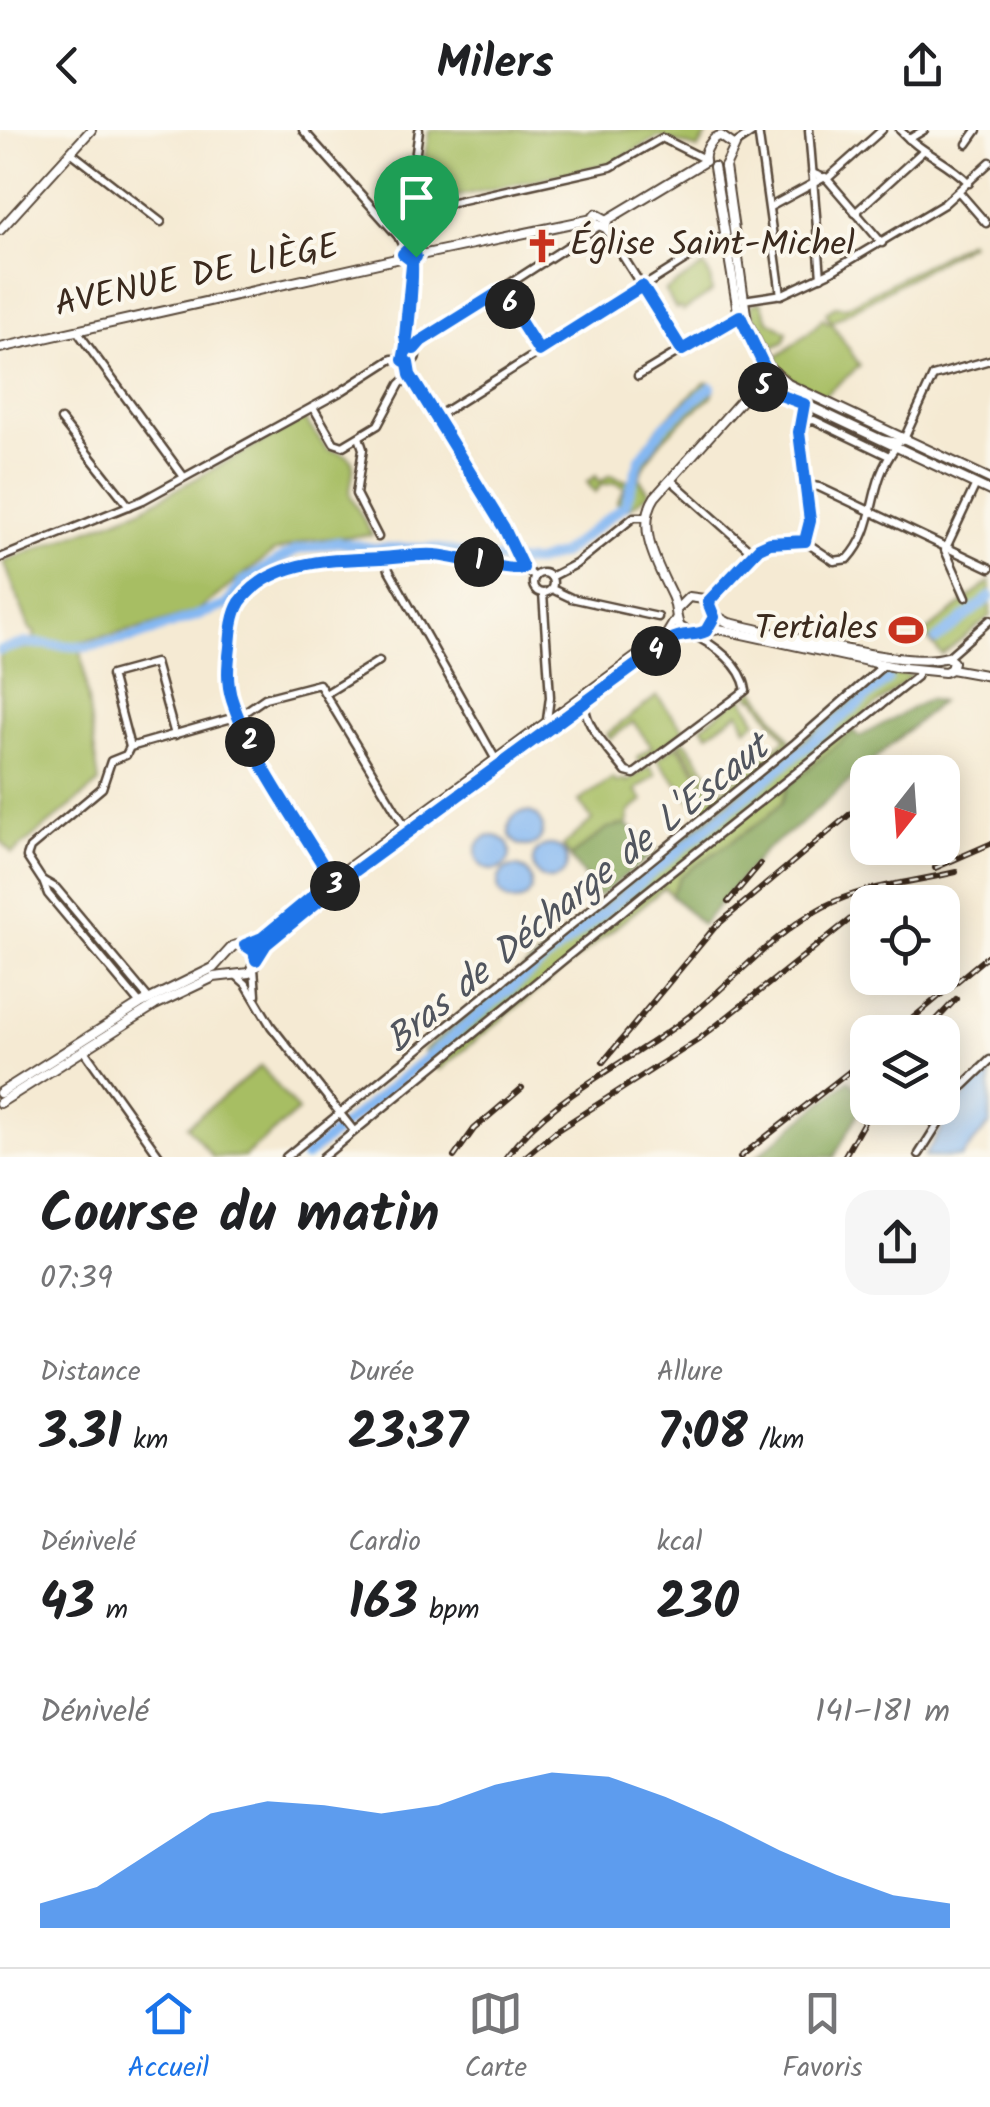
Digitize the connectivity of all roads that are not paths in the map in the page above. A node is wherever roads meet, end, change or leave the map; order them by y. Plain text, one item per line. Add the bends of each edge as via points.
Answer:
1 (92, 130) edge
2 (304, 130) edge
3 (419, 130) edge
4 (757, 130) edge
5 (809, 130) edge
6 (882, 130) edge
7 (900, 130) edge
8 (924, 130) edge
9 (977, 130) edge
10 (719, 133) edge
11 (908, 139) junction
12 (735, 144) junction
13 (967, 144) dead end
14 (922, 152) junction
15 (72, 153) junction
16 (704, 160) junction
17 (990, 162) edge
18 (714, 167) junction
19 (725, 167) junction
20 (812, 173) junction
21 (826, 178) junction
22 (969, 183) junction
23 (813, 185) junction
24 (959, 192) junction
25 (406, 206) junction
26 (770, 208) junction
27 (855, 212) junction
28 (161, 222) dead end
29 (601, 223) junction
30 (986, 223) dead end
31 (0, 230) edge
32 (727, 235) junction
33 (398, 236) junction
34 (882, 243) junction
35 (409, 256) junction
36 (821, 276) junction
37 (642, 286) junction
38 (501, 291) junction
39 (781, 295) junction
40 (743, 300) junction
41 (740, 316) junction
42 (77, 331) junction
43 (0, 348) edge
44 (411, 349) junction
45 (682, 350) junction
46 (539, 351) junction
47 (990, 360) edge
48 (405, 361) junction
49 (775, 372) junction
50 (410, 375) junction
51 (638, 376) dead end
52 (764, 377) junction
53 (783, 380) junction
54 (771, 392) junction
55 (749, 396) junction
56 (804, 404) junction
57 (313, 407) junction
58 (436, 417) junction
59 (62, 420) dead end
60 (803, 420) junction
61 (359, 438) junction
62 (879, 439) junction
63 (904, 439) junction
64 (896, 447) junction
65 (889, 456) junction
66 (184, 478) junction
67 (990, 480) edge
68 (672, 481) junction
69 (976, 484) junction
70 (806, 485) junction
71 (990, 491) edge
72 (129, 506) junction
73 (871, 511) junction
74 (646, 517) junction
75 (378, 537) dead end
76 (805, 541) junction
77 (946, 547) junction
78 (754, 554) junction
79 (0, 558) edge
80 (386, 558) junction
81 (522, 567) junction
82 (990, 568) edge
83 (535, 577) junction
84 (551, 577) junction
85 (548, 591) junction
86 (672, 595) junction
87 (966, 598) dead end
88 (685, 600) junction
89 (708, 602) junction
90 (714, 615) junction
91 (676, 616) junction
92 (658, 617) dead end
93 (990, 620) edge
94 (708, 629) junction
95 (689, 633) junction
96 (944, 658) junction
97 (380, 661) dead end
98 (885, 664) junction
99 (919, 670) junction
100 (947, 670) junction
101 (990, 676) edge
102 (327, 693) junction
103 (550, 697) junction
104 (584, 705) junction
105 (564, 710) junction
106 (239, 716) junction
107 (544, 726) junction
108 (175, 735) junction
109 (130, 747) junction
110 (496, 761) junction
111 (405, 826) junction
112 (42, 880) junction
113 (332, 880) junction
114 (245, 945) junction
115 (225, 958) junction
116 (118, 962) junction
117 (255, 964) junction
118 (110, 969) junction
119 (234, 974) junction
120 (149, 999) junction
121 (140, 1004) junction
122 (260, 1006) junction
123 (83, 1050) junction
124 (990, 1060) edge
125 (0, 1093) edge
126 (0, 1104) edge
127 (340, 1113) junction
128 (354, 1131) junction
129 (919, 1154) dead end
130 (160, 1157) edge
131 (286, 1157) edge
132 (323, 1157) edge

1 - 15 main road
2 - 33 street
3 - 25 street
4 - 12 street
4 - 26 street
5 - 20 street
6 - 21 street
7 - 11 street
8 - 11 street
9 - 13 street
10 - 12 main road
10 - 16 main road
11 - 14 street
12 - 19 main road
14 - 22 street
14 - 27 street
15 - 28 street
15 - 31 main road
16 - 18 main road
16 - 25 street via 660,139 611,167 426,208
16 - 29 main road, AVENUE DE LIÈGE
17 - 22 street
18 - 19 main road
18 - 32 main road
19 - 40 main road
20 - 21 street
20 - 23 street
21 - 23 street
21 - 27 street
22 - 24 street
23 - 26 street
23 - 36 street
24 - 30 street
24 - 34 street
25 - 33 street
26 - 39 street
27 - 34 street
29 - 35 main road, AVENUE DE LIÈGE
29 - 37 street
29 - 38 street
32 - 37 street
32 - 41 main road
33 - 35 street
34 - 36 street
35 - 42 main road, AVENUE DE LIÈGE
35 - 44 street via 405,336
36 - 39 street
37 - 45 street
37 - 46 street
38 - 44 street
38 - 46 street
39 - 40 street
40 - 49 main road
41 - 45 street
41 - 52 main road
42 - 43 main road, AVENUE DE LIÈGE
42 - 66 street
44 - 48 street
45 - 51 street
46 - 58 street
47 - 63 street via 933,376
48 - 50 street
48 - 57 street via 392,359
49 - 52 main road
49 - 53 main road
50 - 58 street
50 - 61 street via 380,423
52 - 54 main road
52 - 55 main road
53 - 54 main road
53 - 63 main road
54 - 55 main road
54 - 56 main road
55 - 68 main road
56 - 60 street
56 - 62 main road
57 - 61 street via 335,444
57 - 66 street
58 - 81 street
59 - 72 street
60 - 65 street
60 - 70 street
61 - 75 street via 356,494
62 - 63 street
62 - 64 main road
63 - 67 main road
64 - 65 street
64 - 69 main road
65 - 73 street
66 - 72 street
68 - 74 main road
68 - 78 street
69 - 71 main road
69 - 77 street
70 - 73 street
70 - 76 street
72 - 79 street
73 - 76 street via 863,538 844,562
73 - 77 street
74 - 84 street via 634,517
74 - 86 main road
76 - 78 street via 767,543
77 - 82 street
77 - 87 street
78 - 89 street
80 - 81 street via 432,555 510,571
80 - 106 street via 290,568 244,598 233,620 228,662
80 - 110 street
81 - 83 street
83 - 84 street
83 - 85 street via 535,589
84 - 85 street
85 - 92 street
85 - 103 street
86 - 88 main road
86 - 91 main road
88 - 89 main road
88 - 91 main road
89 - 90 main road
90 - 94 main road
90 - 96 main road via 882,655
91 - 95 main road
91 - 105 main road via 667,634
93 - 96 street
94 - 95 main road
94 - 98 main road
95 - 104 main road
95 - 104 street via 724,654 746,690 634,774 587,719
96 - 100 main road via 953,663
97 - 102 street
98 - 99 main road
98 - 127 street
99 - 100 main road
99 - 128 street
100 - 101 main road
102 - 106 street via 313,684 265,698
102 - 111 street
103 - 105 street
103 - 107 street
104 - 117 main road via 351,874 266,944
105 - 107 main road
106 - 108 street
106 - 113 street
107 - 110 main road
108 - 109 street
108 - 109 street via 156,663 111,675
109 - 112 street via 110,762 102,788 29,850 28,861
110 - 111 main road
111 - 113 main road
112 - 116 street
112 - 118 street
113 - 114 main road
114 - 115 main road via 231,947
114 - 117 main road via 254,951
115 - 119 main road
115 - 120 main road
116 - 118 street
116 - 120 street
117 - 119 main road via 246,974
117 - 122 street
118 - 121 street
119 - 122 street
119 - 123 main road via 155,1005
120 - 121 main road
121 - 125 main road
122 - 127 street
123 - 126 main road
123 - 130 street
124 - 129 street via 960,1088
127 - 128 street
127 - 131 street
128 - 132 street

